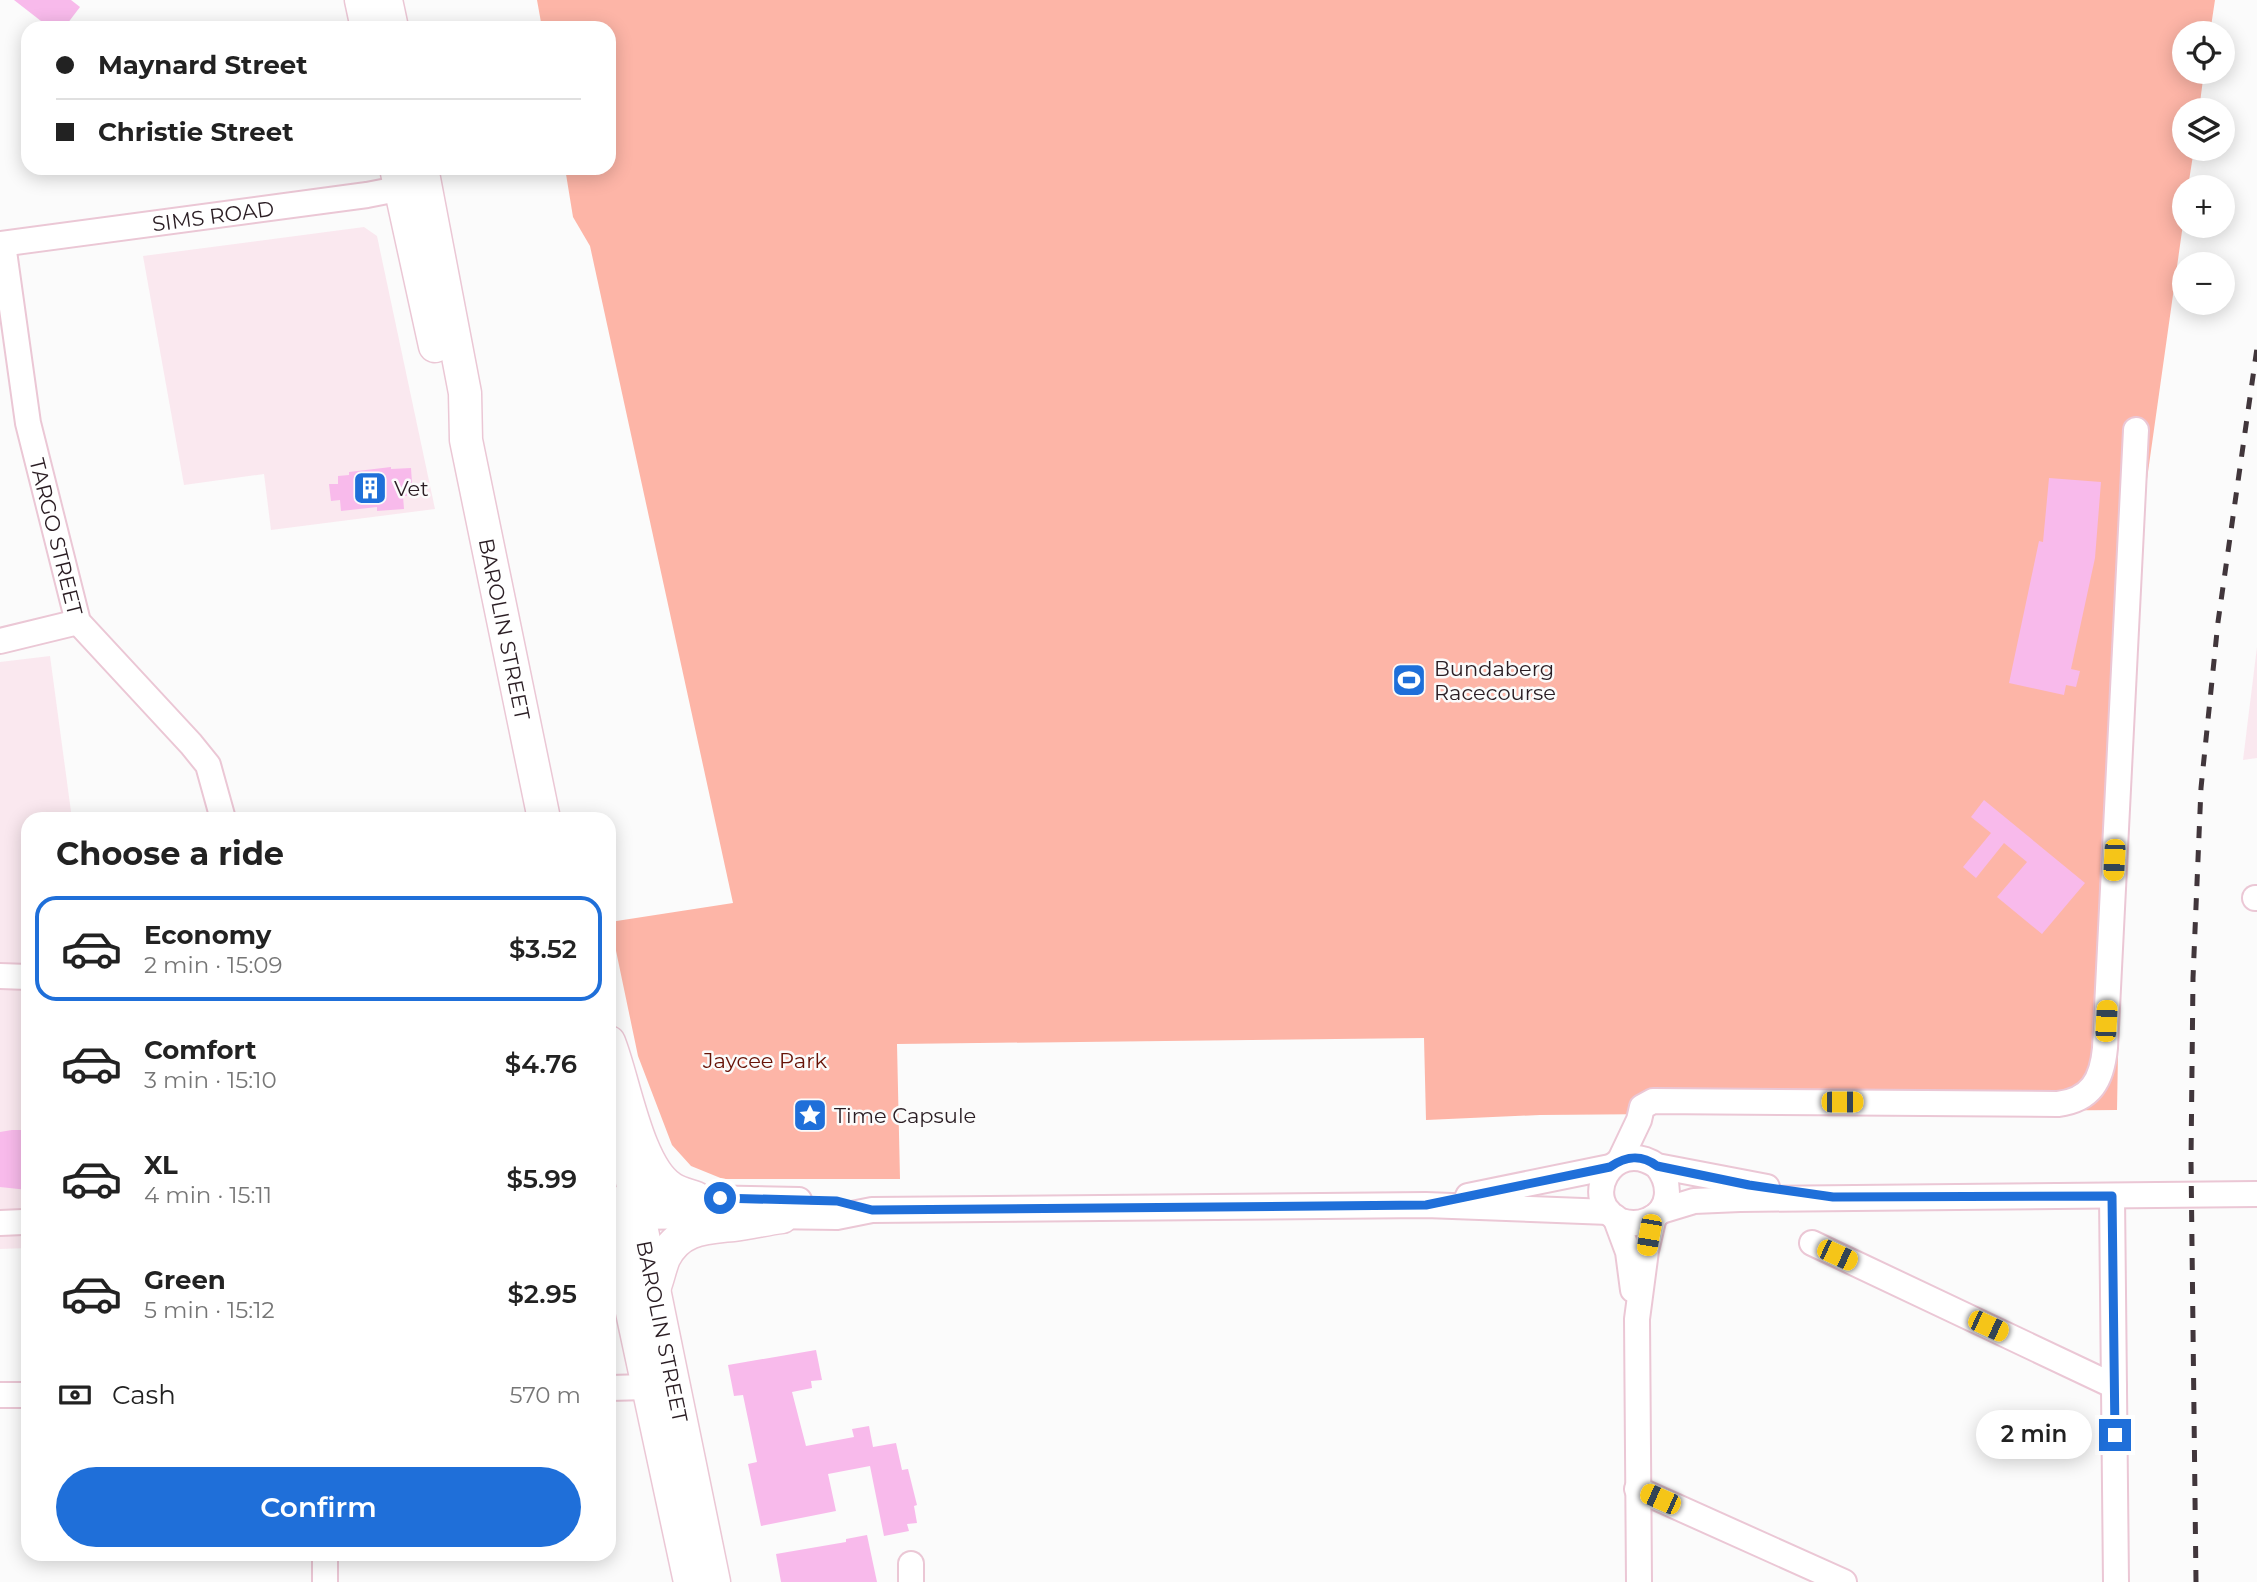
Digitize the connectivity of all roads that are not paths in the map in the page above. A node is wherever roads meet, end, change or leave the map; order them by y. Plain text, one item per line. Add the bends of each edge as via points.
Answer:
1 (361, 0) edge
2 (386, 0) edge
3 (365, 21) edge
4 (390, 21) edge
5 (411, 177) edge
6 (2, 244) edge
7 (2136, 430) dead end
8 (78, 622) junction
9 (0, 641) edge
10 (221, 812) edge
11 (543, 812) edge
12 (0, 976) edge
13 (21, 977) edge
14 (616, 1065) edge
15 (1639, 1120) junction
16 (616, 1154) edge
17 (1654, 1163) junction
18 (1615, 1164) junction
19 (2257, 1194) edge
20 (2112, 1196) junction
21 (1833, 1197) junction
22 (696, 1198) junction
23 (1426, 1205) junction
24 (621, 1207) edge
25 (872, 1210) junction
26 (1658, 1214) junction
27 (1612, 1215) junction
28 (782, 1217) junction
29 (1812, 1243) dead end
30 (654, 1289) junction
31 (1637, 1319) junction
32 (2114, 1386) junction
33 (648, 1387) junction
34 (616, 1388) edge
35 (0, 1395) edge
36 (21, 1395) edge
37 (1637, 1489) junction
38 (325, 1561) edge
39 (325, 1582) edge
40 (690, 1582) edge
41 (714, 1582) edge
42 (1639, 1582) edge
43 (1844, 1582) edge
44 (2116, 1582) edge

1 - 3 main road
2 - 4 main road
5 - 6 street, SIMS ROAD via 368,195
5 - 11 main road, BAROLIN STREET via 448,397 466,440
6 - 8 street, TARGO STREET via 28,423
7 - 15 street via 2105,1048 2093,1086 2084,1096 2058,1104 1653,1101 1643,1107
8 - 9 street
8 - 10 street, TARGO STREET via 208,765
12 - 13 street
14 - 22 main road via 636,1131 655,1170 670,1187
15 - 17 street
15 - 18 street
16 - 24 main road, BAROLIN STREET
17 - 18 street via 1635,1157
17 - 21 street via 1749,1185
17 - 26 street via 1668,1188
18 - 23 street
18 - 27 street via 1601,1190
19 - 20 street
20 - 21 street
20 - 32 street
21 - 26 street via 1694,1201
22 - 24 street
22 - 25 street via 837,1201
23 - 25 street
23 - 27 street
24 - 28 street
24 - 30 main road, BAROLIN STREET
24 - 33 main road, BAROLIN STREET
25 - 28 street via 837,1217
26 - 27 street via 1635,1224
26 - 31 street via 1646,1251
27 - 31 street via 1628,1252
28 - 30 main road via 707,1226 687,1235 664,1259
29 - 32 street
30 - 41 main road, BAROLIN STREET
31 - 37 street
32 - 44 street
33 - 34 street
33 - 40 main road, BAROLIN STREET
35 - 36 street
37 - 42 street
37 - 43 street
38 - 39 street

